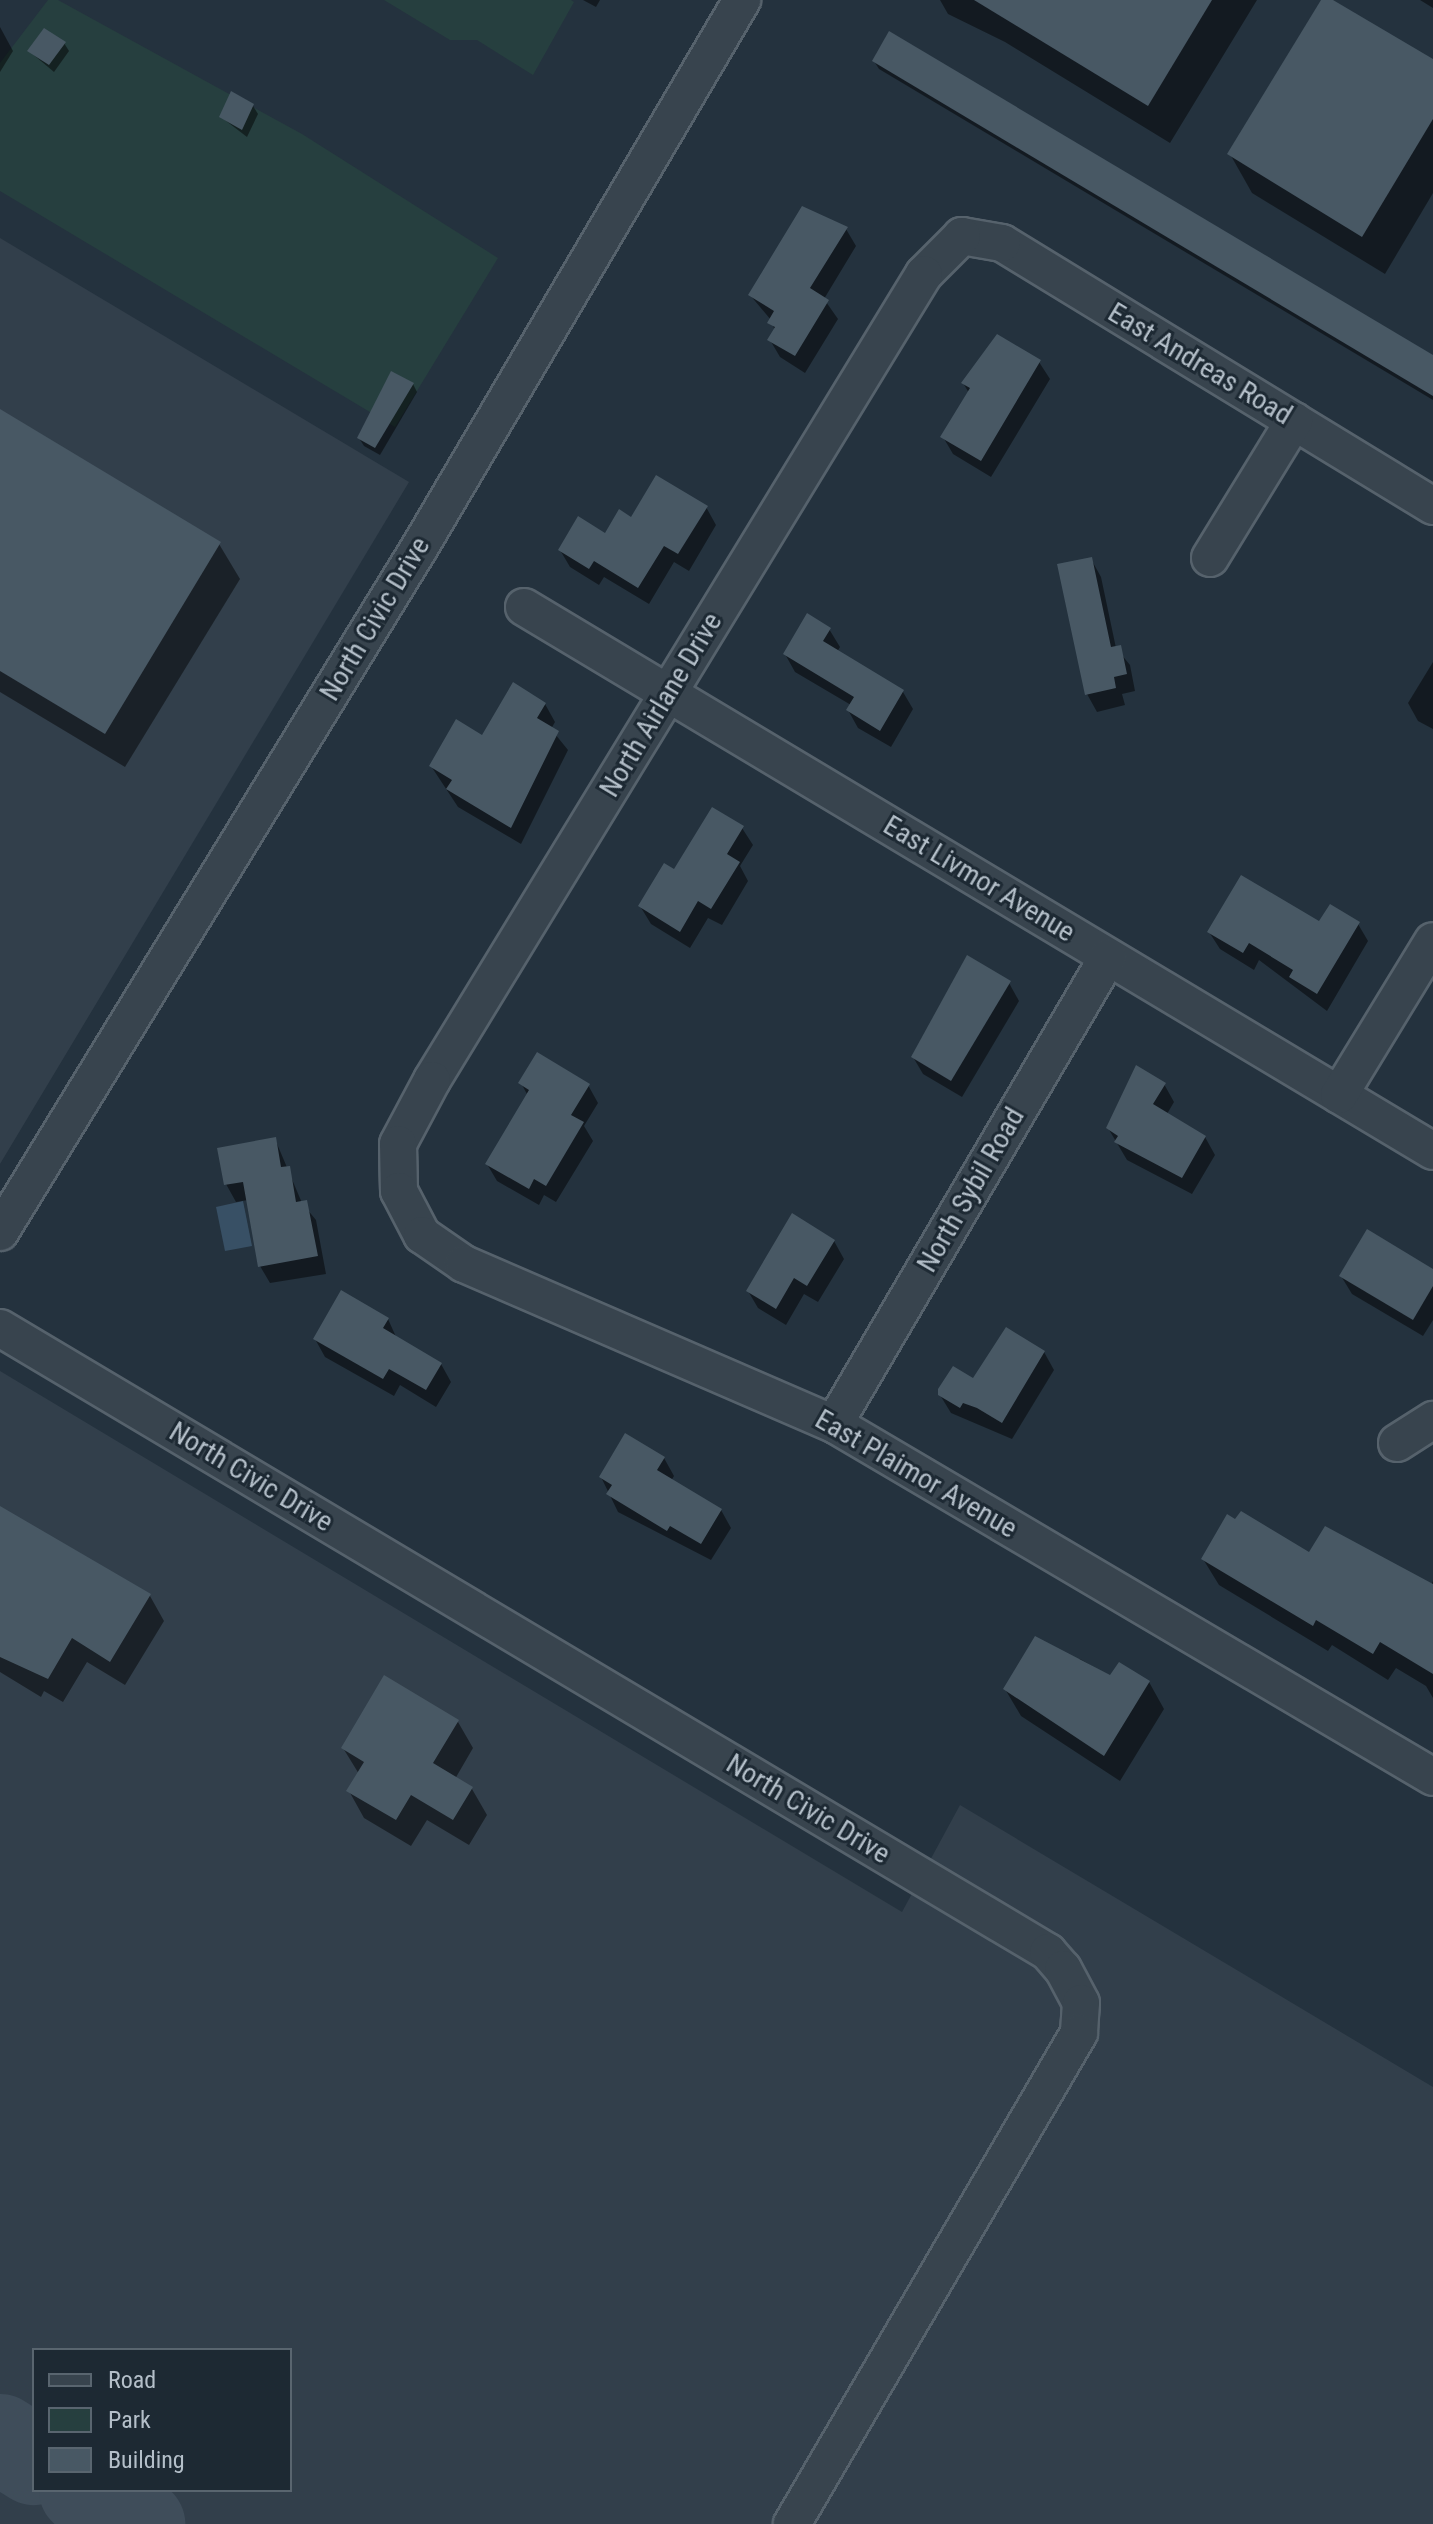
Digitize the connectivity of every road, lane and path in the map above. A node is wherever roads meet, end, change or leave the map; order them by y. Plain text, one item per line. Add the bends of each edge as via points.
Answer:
1 (742, 0) edge
2 (962, 236) joint
3 (1294, 421) junction
4 (1433, 506) edge
5 (1210, 558) dead end
6 (524, 607) dead end
7 (669, 693) junction
8 (1433, 941) edge
9 (1108, 957) junction
10 (1339, 1095) junction
11 (1433, 1151) edge
12 (399, 1191) joint
13 (0, 1232) edge
14 (0, 1328) edge
15 (1433, 1420) edge
16 (834, 1424) junction
17 (1397, 1443) dead end
18 (1433, 1777) edge
19 (792, 2524) edge

1 - 13 street, North Civic Drive via 421,545
2 - 3 street, East Andreas Road via 1002,243
2 - 7 street, North Airlane Drive via 924,274
3 - 4 street, East Andreas Road
3 - 5 street
6 - 7 street, East Livmor Avenue
7 - 9 street, East Livmor Avenue
7 - 12 street, North Airlane Drive via 432,1080 398,1144
8 - 10 street
9 - 10 street, East Livmor Avenue
9 - 16 street, North Sybil Road
10 - 11 street, East Livmor Avenue
12 - 16 street, East Plaimor Avenue via 422,1235 464,1264
14 - 19 street, North Civic Drive via 1034,1944 1068,1978 1081,2003 1079,2033
15 - 17 street
16 - 18 street, East Plaimor Avenue

